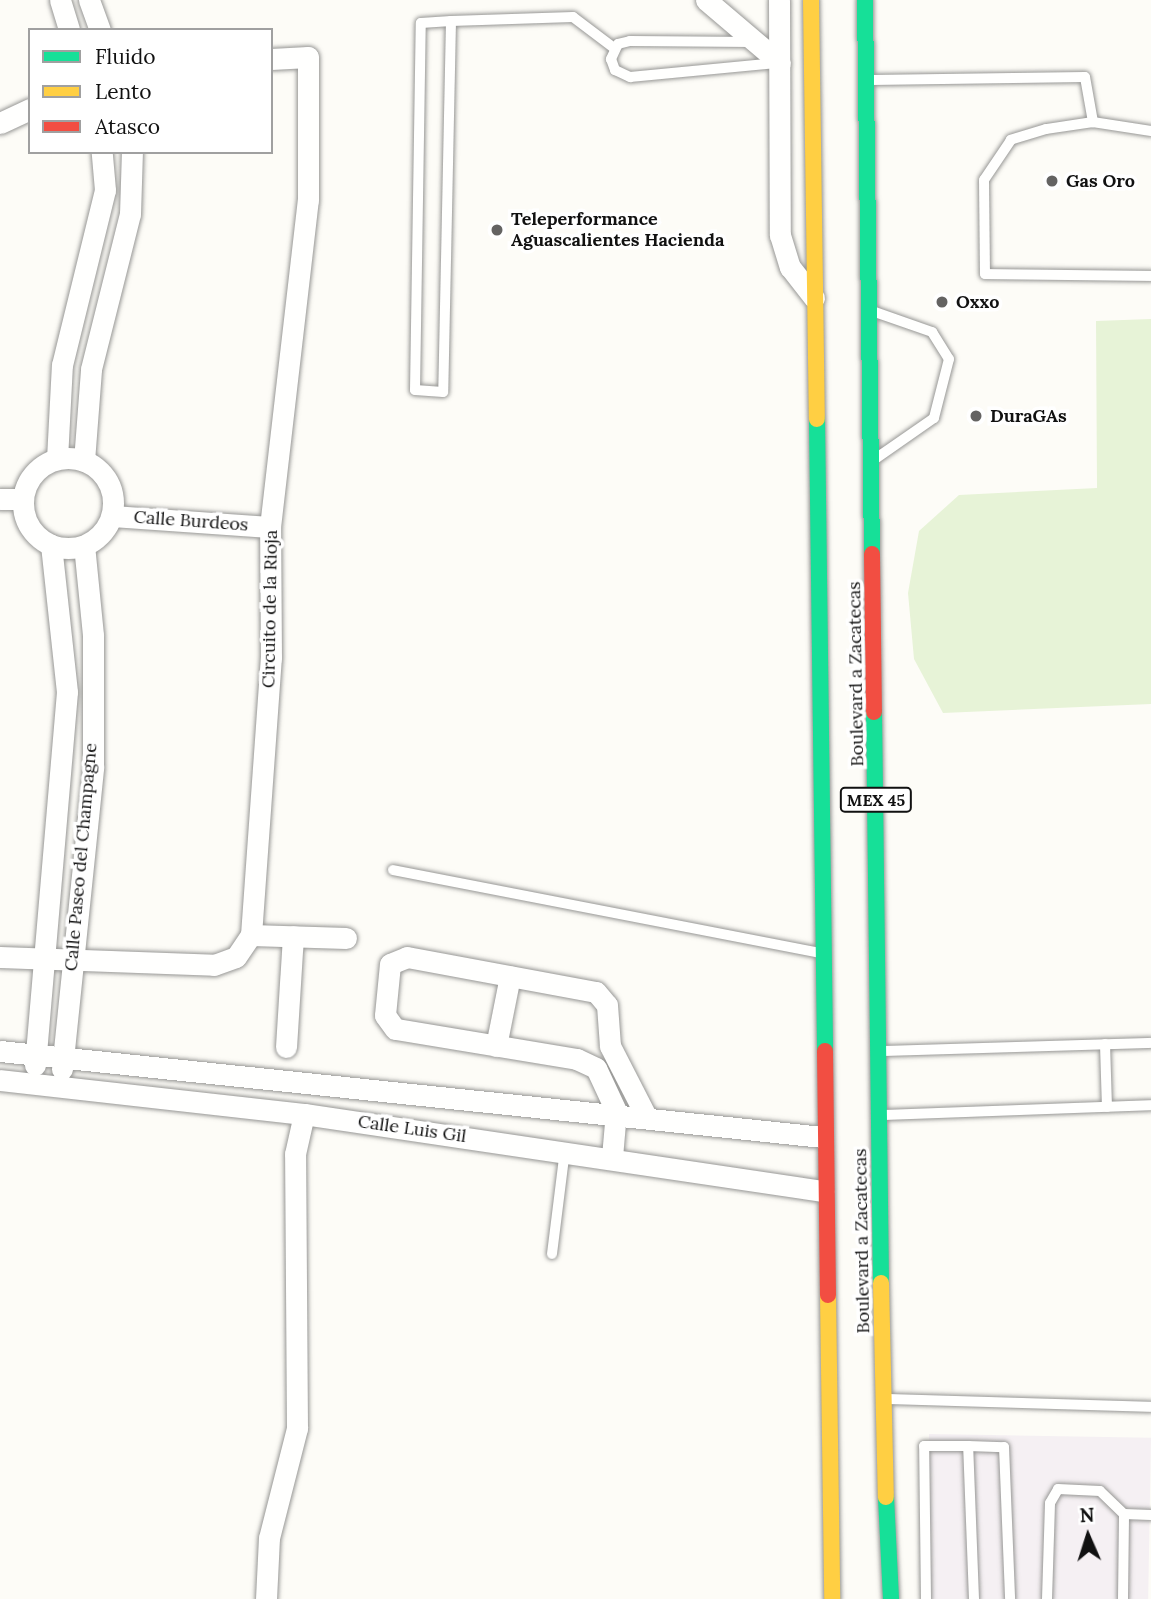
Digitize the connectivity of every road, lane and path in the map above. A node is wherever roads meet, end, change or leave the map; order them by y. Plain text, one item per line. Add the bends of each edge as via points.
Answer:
1 (60, 0) edge
2 (89, 0) edge
3 (706, 0) edge
4 (779, 0) edge
5 (811, 0) edge
6 (866, 1) edge
7 (451, 21) junction
8 (68, 28) edge
9 (99, 28) edge
10 (780, 40) junction
11 (757, 42) junction
12 (614, 48) junction
13 (273, 59) edge
14 (780, 63) junction
15 (866, 80) junction
16 (28, 110) edge
17 (1093, 122) junction
18 (0, 123) edge
19 (1151, 131) edge
20 (102, 154) edge
21 (132, 154) edge
22 (1151, 276) edge
23 (814, 298) junction
24 (869, 310) junction
25 (57, 459) junction
26 (84, 461) junction
27 (873, 461) junction
28 (0, 499) edge
29 (23, 499) junction
30 (111, 516) junction
31 (270, 527) junction
32 (51, 545) junction
33 (84, 545) junction
34 (393, 870) dead end
35 (251, 935) junction
36 (293, 936) junction
37 (346, 938) dead end
38 (820, 953) junction
39 (0, 957) edge
40 (45, 961) junction
41 (71, 962) junction
42 (510, 976) junction
43 (1151, 1043) edge
44 (1105, 1044) junction
45 (496, 1046) junction
46 (286, 1047) dead end
47 (0, 1051) edge
48 (879, 1051) junction
49 (36, 1054) junction
50 (63, 1056) junction
51 (0, 1080) edge
52 (33, 1083) junction
53 (60, 1085) junction
54 (1151, 1105) edge
55 (1107, 1107) junction
56 (616, 1111) junction
57 (304, 1114) junction
58 (645, 1115) junction
59 (880, 1115) junction
60 (822, 1137) junction
61 (565, 1150) junction
62 (612, 1157) junction
63 (823, 1191) junction
64 (552, 1254) dead end
65 (882, 1399) junction
66 (1151, 1407) edge
67 (968, 1446) junction
68 (1124, 1514) junction
69 (1151, 1515) edge
70 (266, 1599) edge
71 (832, 1599) edge
72 (891, 1599) edge
73 (926, 1599) edge
74 (974, 1599) edge
75 (1010, 1599) edge
76 (1047, 1599) edge
77 (1123, 1599) edge

1 - 8 street
2 - 9 street
3 - 11 street
4 - 10 street
5 - 23 main road, MEX 45
6 - 15 main road, Boulevard a Zacatecas / MEX 45
7 - 7 lane via 421,23 415,390 443,393
7 - 12 lane via 573,17
10 - 11 lane
10 - 14 street
11 - 12 lane via 630,41
11 - 14 street
12 - 14 lane via 612,65 630,77
13 - 31 street, Circuito de la Rioja via 308,57 308,200
14 - 23 street via 780,234 790,267
15 - 17 lane via 1085,77
15 - 24 main road, Boulevard a Zacatecas / MEX 45
16 - 18 street
17 - 19 lane
17 - 22 lane via 1011,140 984,180 985,274
20 - 25 street via 105,190 62,365
21 - 26 street via 130,214 91,369
23 - 38 main road, MEX 45
24 - 27 main road, Boulevard a Zacatecas / MEX 45
24 - 27 lane via 932,332 949,359 934,418
25 - 26 street
25 - 29 street via 33,474
26 - 30 street via 105,477
27 - 48 main road, Boulevard a Zacatecas / MEX 45
28 - 29 street
29 - 32 street via 29,527
30 - 31 street, Calle Burdeos
30 - 33 street
31 - 35 street, Circuito de la Rioja via 271,658
32 - 33 street
32 - 40 street, Calle Paseo del Champagne via 67,692
33 - 41 street, Calle Paseo del Champagne via 93,635 93,766
34 - 38 lane
35 - 36 street
35 - 41 street via 236,957 214,965
36 - 37 street
36 - 46 street
38 - 60 main road, MEX 45
39 - 40 street
40 - 41 street
40 - 49 street, Calle Paseo del Champagne
41 - 50 street, Calle Paseo del Champagne
42 - 45 street
42 - 45 street via 407,957 390,964 385,1015 395,1029
42 - 58 street via 596,992 607,1005 610,1046
43 - 44 lane
44 - 48 lane
44 - 55 lane
45 - 56 street via 596,1068
47 - 49 street, Calle Luis Gil
48 - 59 main road, Boulevard a Zacatecas / MEX 45
49 - 50 street, Calle Luis Gil
49 - 52 street, Calle Paseo del Champagne
50 - 53 street, Calle Paseo del Champagne
50 - 56 street, Calle Luis Gil
51 - 52 street, Calle Luis Gil
52 - 53 street, Calle Luis Gil
53 - 57 street, Calle Luis Gil
54 - 55 lane
55 - 59 lane
56 - 58 street, Calle Luis Gil
56 - 62 street
57 - 61 street, Calle Luis Gil
57 - 70 street via 295,1154 298,1428 269,1538
58 - 60 street, Calle Luis Gil
59 - 65 main road, Boulevard a Zacatecas / MEX 45
60 - 63 main road, MEX 45
61 - 62 street, Calle Luis Gil
61 - 64 lane
62 - 63 street, Calle Luis Gil
63 - 71 main road, MEX 45
65 - 66 lane
65 - 72 main road, Boulevard a Zacatecas / MEX 45
67 - 73 lane via 924,1446
67 - 74 lane
67 - 75 lane via 1004,1447
68 - 69 lane
68 - 76 lane via 1100,1491 1058,1489 1050,1503
68 - 77 lane

